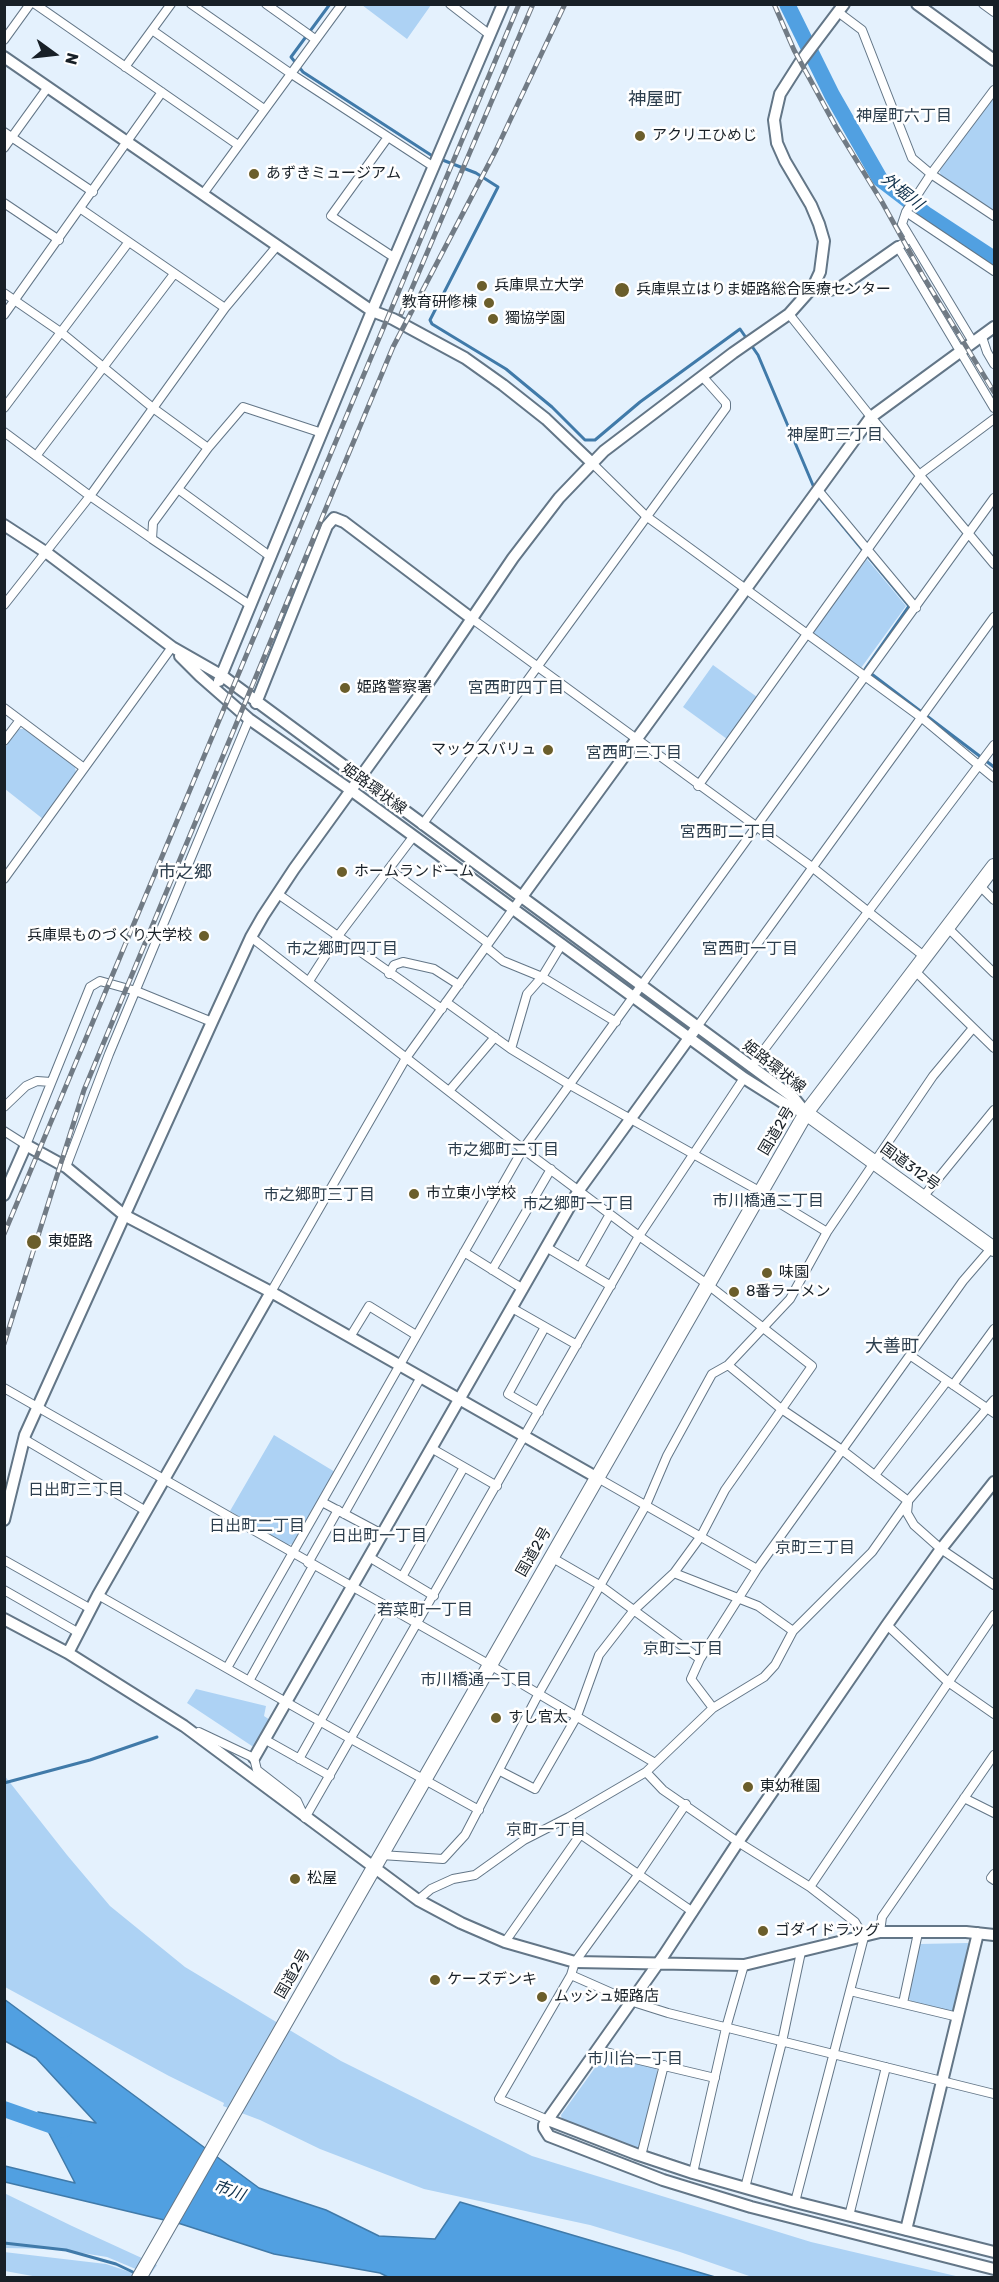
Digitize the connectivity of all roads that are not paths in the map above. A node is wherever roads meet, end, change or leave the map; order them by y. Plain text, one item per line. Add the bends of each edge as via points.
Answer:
1 (30, 4) edge
2 (35, 4) edge
3 (171, 4) edge
4 (191, 4) edge
5 (266, 4) edge
6 (450, 4) edge
7 (503, 4) edge
8 (917, 4) edge
9 (983, 4) edge
10 (342, 5) edge
11 (841, 8) edge
12 (994, 12) edge
13 (152, 30) junction
14 (490, 35) junction
15 (311, 36) junction
16 (4, 40) edge
17 (4, 57) edge
18 (994, 60) edge
19 (125, 67) junction
20 (290, 73) junction
21 (48, 87) junction
22 (994, 90) edge
23 (162, 92) junction
24 (264, 109) junction
25 (8, 135) edge
26 (388, 137) junction
27 (128, 141) junction
28 (238, 145) junction
29 (4, 148) edge
30 (434, 167) junction
31 (932, 174) junction
32 (93, 192) junction
33 (203, 194) junction
34 (4, 203) edge
35 (81, 209) junction
36 (906, 212) junction
37 (994, 216) edge
38 (910, 238) junction
39 (59, 240) junction
40 (128, 243) junction
41 (278, 246) junction
42 (898, 247) junction
43 (395, 258) junction
44 (994, 271) edge
45 (174, 274) junction
46 (813, 287) junction
47 (4, 293) edge
48 (15, 301) junction
49 (225, 308) junction
50 (372, 312) junction
51 (789, 314) junction
52 (4, 315) edge
53 (994, 327) edge
54 (62, 333) junction
55 (977, 340) junction
56 (959, 352) junction
57 (994, 364) edge
58 (104, 366) junction
59 (702, 376) junction
60 (4, 408) edge
61 (153, 408) junction
62 (994, 408) edge
63 (871, 417) junction
64 (994, 419) edge
65 (4, 432) edge
66 (322, 433) junction
67 (208, 448) junction
68 (36, 456) junction
69 (591, 462) junction
70 (920, 477) junction
71 (178, 489) junction
72 (818, 490) junction
73 (90, 496) junction
74 (994, 498) edge
75 (646, 516) junction
76 (4, 525) edge
77 (968, 535) junction
78 (152, 539) junction
79 (868, 551) junction
80 (46, 553) junction
81 (270, 557) junction
82 (994, 564) edge
83 (747, 589) junction
84 (4, 605) edge
85 (250, 605) junction
86 (916, 608) junction
87 (994, 617) edge
88 (471, 618) junction
89 (806, 635) junction
90 (172, 647) junction
91 (537, 669) junction
92 (221, 675) junction
93 (865, 678) junction
94 (215, 689) junction
95 (256, 703) junction
96 (4, 708) edge
97 (922, 718) junction
98 (249, 719) junction
99 (20, 720) junction
100 (636, 740) junction
101 (4, 741) edge
102 (994, 745) edge
103 (979, 766) junction
104 (84, 768) junction
105 (361, 778) junction
106 (994, 778) edge
107 (699, 786) junction
108 (352, 791) junction
109 (422, 825) junction
110 (755, 826) junction
111 (413, 837) junction
112 (994, 866) edge
113 (812, 867) junction
114 (389, 869) junction
115 (4, 879) edge
116 (980, 886) junction
117 (278, 894) junction
118 (521, 898) junction
119 (994, 900) edge
120 (513, 908) junction
121 (867, 912) junction
122 (948, 928) junction
123 (338, 936) junction
124 (251, 937) junction
125 (562, 944) junction
126 (487, 945) junction
127 (925, 957) junction
128 (915, 971) junction
129 (994, 973) edge
130 (389, 974) junction
131 (542, 977) junction
132 (309, 981) junction
133 (459, 985) junction
134 (641, 987) junction
135 (136, 991) junction
136 (634, 997) junction
137 (444, 1006) junction
138 (212, 1022) junction
139 (616, 1022) junction
140 (697, 1027) junction
141 (973, 1028) junction
142 (689, 1036) junction
143 (495, 1037) junction
144 (994, 1048) edge
145 (511, 1049) junction
146 (406, 1058) junction
147 (751, 1067) junction
148 (744, 1078) junction
149 (51, 1082) junction
150 (570, 1085) junction
151 (450, 1091) junction
152 (4, 1107) edge
153 (994, 1110) edge
154 (806, 1113) junction
155 (631, 1118) junction
156 (4, 1131) edge
157 (26, 1145) junction
158 (523, 1149) junction
159 (694, 1154) junction
160 (875, 1162) junction
161 (66, 1167) junction
162 (551, 1169) junction
163 (579, 1190) junction
164 (761, 1192) junction
165 (4, 1195) edge
166 (923, 1197) junction
167 (610, 1214) junction
168 (124, 1215) junction
169 (827, 1232) junction
170 (639, 1236) junction
171 (546, 1247) junction
172 (994, 1247) edge
173 (464, 1252) junction
174 (580, 1267) junction
175 (492, 1270) junction
176 (707, 1284) junction
177 (611, 1286) junction
178 (523, 1289) junction
179 (271, 1292) junction
180 (512, 1308) junction
181 (545, 1327) junction
182 (762, 1327) junction
183 (994, 1329) edge
184 (416, 1335) junction
185 (350, 1336) junction
186 (577, 1345) junction
187 (911, 1356) junction
188 (399, 1365) junction
189 (728, 1365) junction
190 (421, 1377) junction
191 (950, 1383) junction
192 (4, 1388) edge
193 (459, 1398) junction
194 (994, 1400) edge
195 (37, 1407) junction
196 (780, 1408) junction
197 (987, 1408) junction
198 (538, 1412) junction
199 (994, 1413) edge
200 (525, 1436) junction
201 (24, 1439) junction
202 (431, 1448) junction
203 (842, 1450) junction
204 (464, 1467) junction
205 (875, 1475) junction
206 (596, 1477) junction
207 (164, 1480) junction
208 (994, 1482) edge
209 (496, 1486) junction
210 (908, 1501) junction
211 (322, 1502) junction
212 (646, 1505) junction
213 (146, 1511) junction
214 (341, 1512) junction
215 (4, 1520) edge
216 (381, 1534) junction
217 (701, 1536) junction
218 (941, 1549) junction
219 (291, 1553) junction
220 (369, 1557) junction
221 (551, 1557) junction
222 (4, 1560) edge
223 (311, 1564) junction
224 (757, 1569) junction
225 (674, 1573) junction
226 (402, 1577) junction
227 (994, 1585) edge
228 (601, 1586) junction
229 (352, 1588) junction
230 (4, 1590) edge
231 (98, 1595) junction
232 (434, 1596) junction
233 (739, 1598) junction
234 (385, 1606) junction
235 (91, 1609) junction
236 (634, 1610) junction
237 (994, 1615) edge
238 (4, 1619) edge
239 (417, 1624) junction
240 (887, 1625) junction
241 (793, 1631) junction
242 (79, 1633) junction
243 (68, 1653) junction
244 (700, 1659) junction
245 (490, 1665) junction
246 (226, 1668) junction
247 (249, 1681) junction
248 (948, 1682) junction
249 (539, 1693) junction
250 (286, 1702) junction
251 (712, 1708) junction
252 (994, 1714) edge
253 (577, 1716) junction
254 (320, 1722) junction
255 (184, 1726) junction
256 (264, 1739) junction
257 (351, 1739) junction
258 (994, 1755) edge
259 (254, 1758) junction
260 (299, 1759) junction
261 (655, 1763) junction
262 (500, 1772) junction
263 (646, 1772) junction
264 (330, 1776) junction
265 (423, 1779) junction
266 (964, 1798) junction
267 (686, 1804) junction
268 (479, 1810) junction
269 (994, 1813) edge
270 (569, 1817) junction
271 (306, 1818) junction
272 (580, 1835) junction
273 (738, 1842) junction
274 (381, 1855) junction
275 (374, 1868) junction
276 (994, 1874) edge
277 (638, 1875) junction
278 (994, 1880) edge
279 (810, 1887) junction
280 (418, 1900) junction
281 (693, 1912) junction
282 (880, 1932) junction
283 (918, 1932) junction
284 (993, 1932) edge
285 (978, 1934) junction
286 (864, 1937) junction
287 (505, 1942) junction
288 (801, 1952) junction
289 (574, 1962) junction
290 (657, 1964) junction
291 (744, 1965) junction
292 (571, 1975) junction
293 (850, 1990) junction
294 (630, 2001) junction
295 (903, 2003) junction
296 (958, 2017) junction
297 (726, 2028) junction
298 (782, 2042) junction
299 (597, 2050) junction
300 (833, 2054) junction
301 (664, 2066) junction
302 (886, 2067) junction
303 (715, 2078) junction
304 (942, 2081) junction
305 (994, 2094) edge
306 (548, 2120) junction
307 (641, 2156) junction
308 (693, 2173) junction
309 (746, 2188) junction
310 (795, 2202) junction
311 (849, 2216) junction
312 (906, 2230) junction
313 (994, 2252) edge
314 (994, 2269) edge
315 (139, 2277) edge

1 - 16 street
2 - 19 street
3 - 13 street
4 - 20 street
5 - 15 street
6 - 14 street
7 - 14 street
8 - 18 street
9 - 12 street
10 - 15 street
11 - 31 street via 862,30 912,158
11 - 46 street via 780,94 774,120 777,143 811,205 824,241 820,272
13 - 19 street
13 - 24 street
14 - 30 street
15 - 20 street
17 - 21 street
19 - 23 street
20 - 24 street
20 - 26 street
21 - 25 street
21 - 27 street
22 - 31 street
23 - 27 street
23 - 28 street
24 - 28 street
25 - 29 street
25 - 32 street
26 - 30 street
26 - 43 street via 331,216
27 - 32 street
27 - 33 street
28 - 33 street
30 - 43 street
31 - 36 street
31 - 37 street
32 - 35 street
33 - 41 street
34 - 39 street
35 - 39 street
35 - 40 street
36 - 38 street via 902,224
36 - 44 street
38 - 42 street
38 - 55 street
39 - 48 street
40 - 45 street
40 - 54 street
41 - 49 street
41 - 50 street
42 - 46 street via 841,287
42 - 56 street
43 - 50 street
45 - 49 street
45 - 58 street
46 - 51 street
47 - 48 street
48 - 52 street
48 - 54 street
49 - 61 street
50 - 66 street
50 - 69 street via 393,319 465,358 546,419
51 - 59 street
51 - 63 street
53 - 55 street
54 - 58 street
54 - 60 street
55 - 56 street
55 - 57 street
56 - 62 street
56 - 63 street
58 - 61 street
58 - 68 street
59 - 69 street
59 - 75 street via 726,408
61 - 67 street
61 - 73 street
63 - 70 street
63 - 72 street
64 - 70 street
65 - 68 street
66 - 67 street via 243,407
66 - 81 street
67 - 71 street
68 - 73 street
69 - 75 street
69 - 88 street via 559,498
70 - 77 street
70 - 79 street
71 - 78 street via 153,523
71 - 81 street
72 - 79 street
72 - 83 street
73 - 78 street
73 - 80 street
74 - 77 street
75 - 83 street
75 - 91 street
76 - 80 street, 姫路環状線
77 - 82 street
77 - 86 street
78 - 85 street
79 - 86 street
79 - 89 street
80 - 84 street
80 - 90 street, 姫路環状線
81 - 85 street
83 - 89 street
83 - 100 street
85 - 92 street
86 - 93 street
87 - 97 street
88 - 91 street
88 - 95 street via 334,518 327,526
88 - 105 street
89 - 93 street
89 - 107 street
90 - 92 street, 姫路環状線
90 - 94 street, 姫路環状線
90 - 104 street
91 - 100 street
91 - 109 street
92 - 94 street
92 - 95 street, 姫路環状線
93 - 97 street
93 - 110 street
94 - 98 street, 姫路環状線
95 - 105 street, 姫路環状線
96 - 99 street
97 - 103 street
97 - 113 street
98 - 108 street, 姫路環状線
98 - 135 street
99 - 101 street
99 - 104 street
100 - 107 street
100 - 118 street
102 - 103 street
103 - 106 street
103 - 121 street
104 - 115 street
105 - 108 street
105 - 109 street, 姫路環状線
107 - 110 street
108 - 111 street, 姫路環状線
108 - 117 street
109 - 118 street, 姫路環状線
110 - 113 street
110 - 134 street
111 - 114 street
111 - 120 street, 姫路環状線
112 - 116 highway, 国道2号
113 - 121 street
113 - 140 street
114 - 123 street
114 - 126 street
116 - 119 street
116 - 122 highway, 国道2号
117 - 123 street
117 - 124 street
118 - 120 street
118 - 134 street, 姫路環状線
120 - 125 street, 姫路環状線
120 - 126 street
121 - 127 street
121 - 147 street
122 - 127 highway, 国道2号
122 - 129 street
123 - 130 street
123 - 132 street
124 - 132 street
124 - 138 street
125 - 131 street
125 - 136 street, 姫路環状線
126 - 131 street via 503,961
126 - 133 street
127 - 128 highway, 国道2号
128 - 141 street
128 - 154 highway, 国道2号
130 - 133 street via 403,962 434,969
130 - 137 street
131 - 139 street
131 - 145 street via 527,994
132 - 146 street
133 - 137 street
134 - 136 street
134 - 140 street, 姫路環状線
135 - 138 street
135 - 149 street via 100,981 90,987
135 - 161 street
136 - 139 street
136 - 142 street, 姫路環状線
137 - 143 street
137 - 146 street
138 - 168 street
139 - 150 street
140 - 142 street
140 - 147 street, 姫路環状線
141 - 144 street
141 - 160 street via 933,1076
142 - 148 street, 姫路環状線
142 - 155 street
143 - 145 street
143 - 151 street
145 - 150 street
146 - 151 street
146 - 179 street
147 - 154 street, 姫路環状線 via 794,1098
148 - 154 street, 姫路環状線
148 - 159 street
149 - 152 street via 37,1081 26,1086
149 - 157 street
150 - 155 street
150 - 158 street
151 - 158 street
153 - 166 street
154 - 160 highway, 国道312号
154 - 164 highway, 国道2号
155 - 159 street
155 - 163 street
156 - 157 street
157 - 161 street
157 - 165 street
158 - 162 street
158 - 173 street
159 - 164 street
159 - 170 street
160 - 166 highway, 国道312号
160 - 169 street
161 - 168 street
162 - 163 street
162 - 175 street
163 - 167 street
163 - 171 street
164 - 169 street
164 - 176 highway, 国道2号
166 - 172 highway, 国道312号
167 - 170 street
167 - 174 street
168 - 179 street
168 - 195 street
169 - 182 street via 790,1299
170 - 176 street
170 - 177 street
171 - 174 street
171 - 178 street
172 - 187 street via 963,1281
173 - 175 street
173 - 184 street
174 - 177 street
175 - 178 street
176 - 182 street
176 - 206 highway, 国道2号
177 - 186 street
178 - 180 street
179 - 185 street
179 - 207 street
180 - 181 street
180 - 193 street
181 - 186 street
181 - 198 street via 508,1394
182 - 189 street
182 - 196 street via 812,1366
183 - 191 street
184 - 185 street via 369,1306
184 - 188 street
185 - 188 street
186 - 198 street
187 - 191 street
187 - 203 street
188 - 190 street
188 - 211 street
189 - 196 street
189 - 212 street via 712,1374 696,1401
190 - 193 street
190 - 214 street
191 - 197 street
191 - 205 street
192 - 195 street
193 - 200 street
193 - 202 street
194 - 197 street
195 - 201 street
195 - 207 street
196 - 203 street
196 - 217 street via 725,1490
197 - 199 street
197 - 210 street
198 - 200 street
200 - 206 street
200 - 209 street
201 - 213 street
201 - 215 street
202 - 204 street
202 - 216 street
203 - 205 street
203 - 224 street
204 - 209 street
204 - 226 street
205 - 210 street
206 - 212 street
206 - 221 highway, 国道2号
207 - 213 street
207 - 219 street
208 - 218 street
209 - 232 street
210 - 218 street via 907,1513 914,1525
210 - 241 street via 872,1552
211 - 214 street
211 - 219 street
212 - 217 street
212 - 228 street
213 - 231 street
214 - 216 street
214 - 223 street
216 - 220 street
217 - 224 street
217 - 225 street
218 - 227 street
218 - 240 street
219 - 223 street
219 - 246 street
220 - 226 street
220 - 229 street
221 - 228 street
221 - 245 highway, 国道2号
222 - 235 street
223 - 229 street
223 - 247 street
224 - 233 street
225 - 233 street
225 - 236 street
226 - 232 street
228 - 236 street
228 - 249 street
229 - 234 street
229 - 250 street
230 - 242 street
231 - 235 street
231 - 246 street
232 - 239 street
233 - 241 street via 758,1606
233 - 244 street
234 - 239 street
234 - 254 street
235 - 242 street
236 - 244 street
236 - 253 street via 599,1655
237 - 248 street
238 - 243 street
239 - 245 street
239 - 257 street
240 - 248 street
240 - 273 street
241 - 251 street via 764,1677
242 - 243 street
243 - 255 street
244 - 251 street via 691,1679
245 - 249 street
245 - 265 highway, 国道2号
246 - 247 street
247 - 250 street
248 - 252 street
248 - 279 street
249 - 253 street
249 - 262 street
250 - 254 street
250 - 256 street
251 - 261 street
253 - 261 street
253 - 262 street via 535,1789
254 - 257 street
254 - 260 street
255 - 259 street
255 - 271 street
256 - 259 street
256 - 260 street
257 - 264 street
257 - 265 street
258 - 266 street
259 - 271 street via 257,1770 297,1801
260 - 264 street
261 - 263 street
262 - 268 street
263 - 267 street via 663,1790
263 - 270 street
264 - 271 street
265 - 268 street
265 - 274 highway, 国道2号
266 - 269 street
266 - 282 street via 882,1917
267 - 273 street
267 - 277 street
268 - 274 street via 465,1835 443,1858
270 - 272 street
270 - 280 street via 524,1840 475,1875 453,1879
271 - 275 street
272 - 277 street
272 - 287 street
273 - 279 street
273 - 281 street
274 - 275 highway, 国道2号
275 - 280 street
275 - 315 highway, 国道2号
276 - 278 street
277 - 281 street
277 - 289 street
279 - 286 street via 855,1922
280 - 287 street
281 - 290 street
282 - 283 street
282 - 286 street
283 - 285 street
283 - 295 street
284 - 285 street
285 - 296 street
286 - 288 street
286 - 293 street
287 - 289 street
288 - 291 street
288 - 298 street
289 - 290 street
289 - 292 street
290 - 291 street
290 - 294 street
291 - 297 street
292 - 294 street
292 - 306 street via 499,2099
293 - 295 street
293 - 300 street
294 - 297 street
294 - 299 street
295 - 296 street
296 - 304 street
297 - 298 street
297 - 303 street
298 - 300 street
298 - 309 street
299 - 301 street
299 - 306 street
300 - 302 street
300 - 310 street
301 - 303 street
301 - 307 street
302 - 304 street
302 - 311 street
303 - 308 street
304 - 305 street
304 - 312 street
306 - 307 street
306 - 314 street via 544,2128 549,2136 663,2180 761,2210
307 - 308 street
308 - 309 street
309 - 310 street
310 - 311 street
311 - 312 street
312 - 313 street

